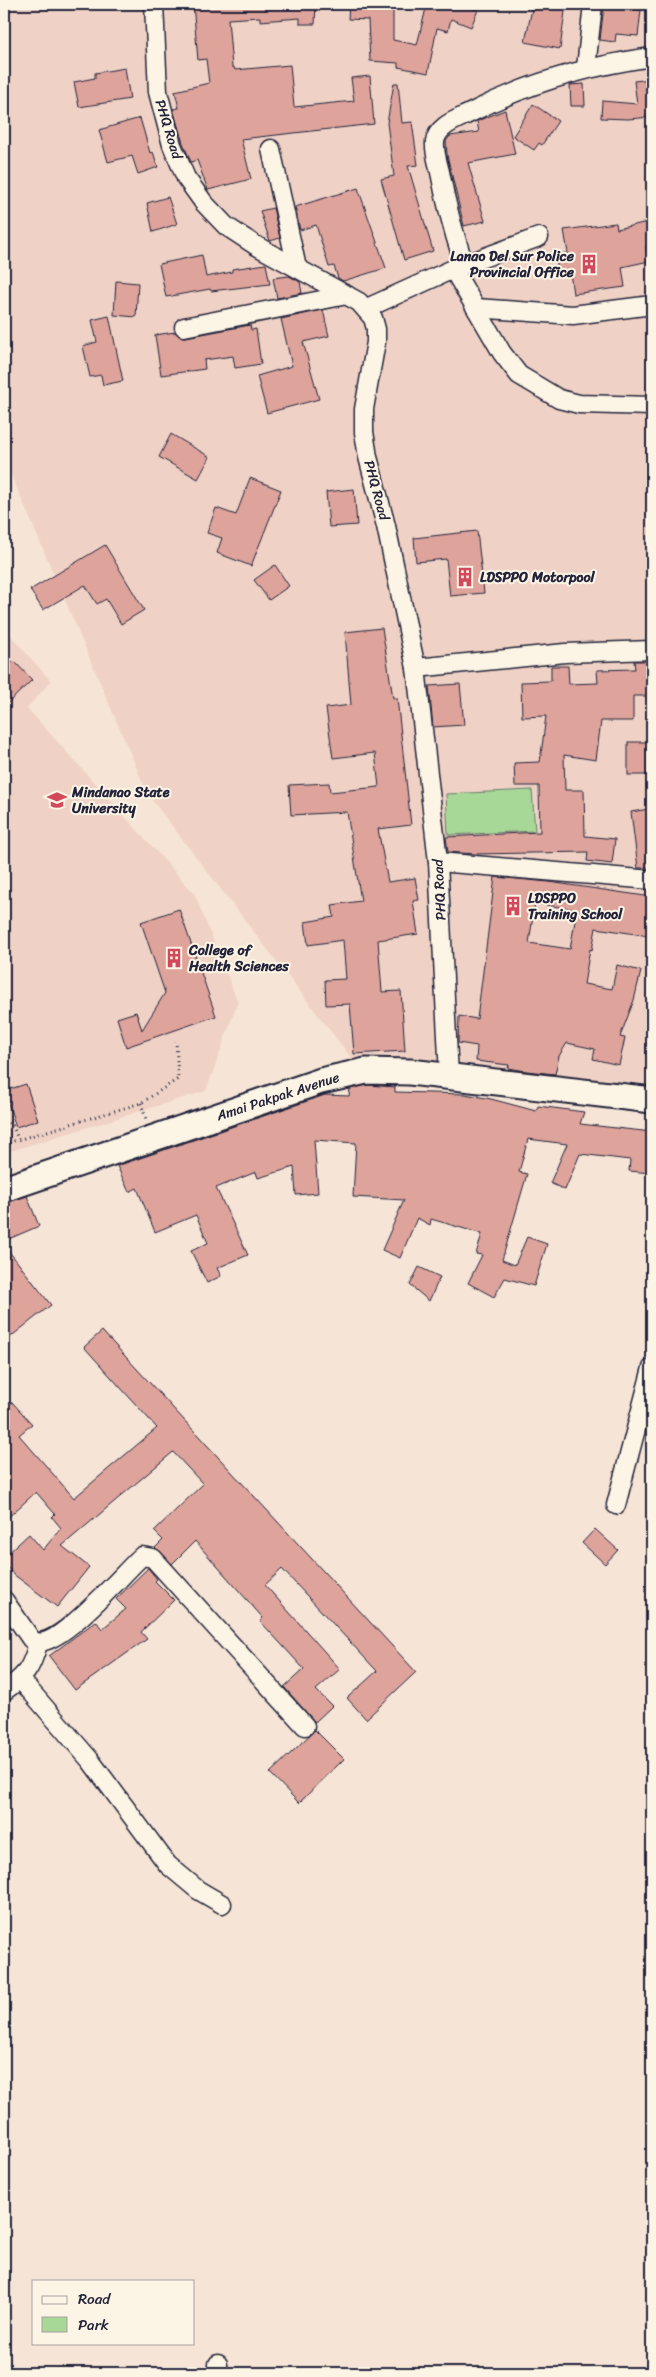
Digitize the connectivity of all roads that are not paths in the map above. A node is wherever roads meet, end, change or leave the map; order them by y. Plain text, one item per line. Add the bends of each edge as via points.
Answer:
1 (154, 4) edge
2 (593, 4) edge
3 (652, 57) edge
4 (586, 68) junction
5 (271, 149) dead end
6 (539, 237) dead end
7 (458, 266) junction
8 (297, 268) junction
9 (347, 295) junction
10 (652, 305) edge
11 (366, 308) junction
12 (476, 308) junction
13 (184, 327) dead end
14 (652, 406) edge
15 (652, 650) edge
16 (416, 668) junction
17 (438, 862) junction
18 (652, 880) edge
19 (448, 1076) junction
20 (652, 1100) edge
21 (4, 1189) edge
22 (652, 1368) edge
23 (616, 1505) dead end
24 (4, 1600) edge
25 (38, 1644) junction
26 (21, 1680) junction
27 (4, 1691) edge
28 (305, 1726) dead end
29 (222, 1904) dead end

1 - 8 street, PHQ Road via 158,92 172,146 186,178 226,226
2 - 4 street
3 - 4 street
4 - 7 street via 496,99 444,127 439,133 435,142
5 - 8 street
6 - 7 street
7 - 11 street
7 - 12 street
8 - 9 street, PHQ Road
9 - 11 street, PHQ Road
9 - 13 street
10 - 12 street via 572,315
11 - 16 street, PHQ Road via 376,328 376,342 364,409 365,440
12 - 14 street via 502,353 519,375 535,386 559,399 579,404
15 - 16 street via 566,653
16 - 17 street, PHQ Road
17 - 18 street
17 - 19 street, PHQ Road
19 - 20 highway, Amai Pakpak Avenue
19 - 21 highway, Amai Pakpak Avenue via 366,1071 345,1074
22 - 23 street
24 - 25 street via 27,1634
25 - 26 street via 32,1666
25 - 28 street via 69,1628 136,1561 147,1556 158,1562
26 - 27 street
26 - 29 street via 90,1760 168,1866

